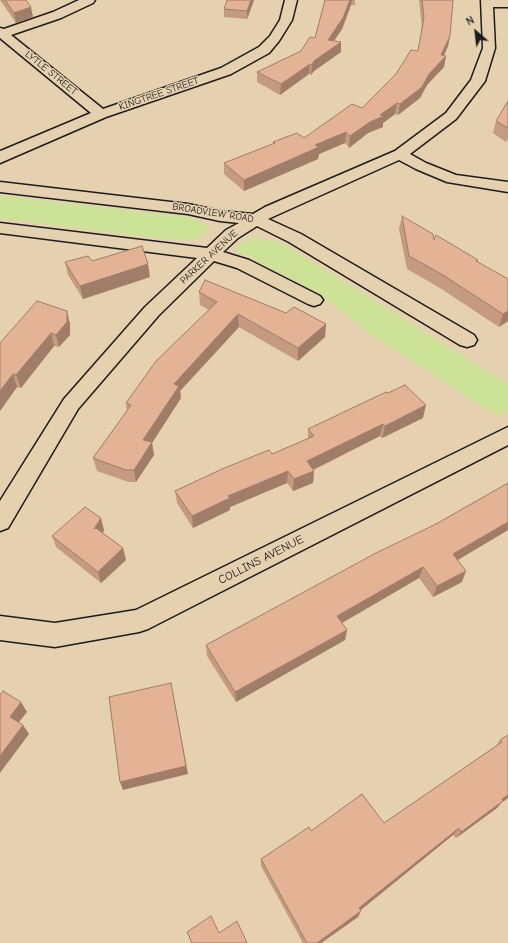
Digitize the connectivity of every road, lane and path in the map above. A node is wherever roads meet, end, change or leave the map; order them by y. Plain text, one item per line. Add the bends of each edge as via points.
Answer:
1 (89, 0) edge
2 (291, 0) edge
3 (488, 2) edge
4 (508, 3) edge
5 (1, 33) edge
6 (101, 114) junction
7 (400, 154) junction
8 (0, 158) edge
9 (0, 188) edge
10 (508, 188) edge
11 (256, 219) junction
12 (0, 228) edge
13 (211, 254) junction
14 (314, 300) dead end
15 (467, 340) dead end
16 (508, 435) edge
17 (0, 520) edge
18 (0, 628) edge

1 - 5 street via 57,15
2 - 6 street, KINGTREE STREET via 286,20 264,50 226,71
3 - 4 street
3 - 7 street, PARKER AVENUE via 489,48 478,81 451,116
5 - 6 street, LYTLE STREET
6 - 8 street, KINGTREE STREET
7 - 10 street via 453,179
7 - 11 street, PARKER AVENUE via 270,210
9 - 11 street, BROADVIEW ROAD
11 - 13 street, PARKER AVENUE via 232,234
11 - 15 street, BROADVIEW ROAD via 295,238
12 - 13 street
13 - 14 street via 243,264
13 - 17 street, PARKER AVENUE via 152,311 71,404
16 - 18 street, COLLINS AVENUE via 138,621 55,635

